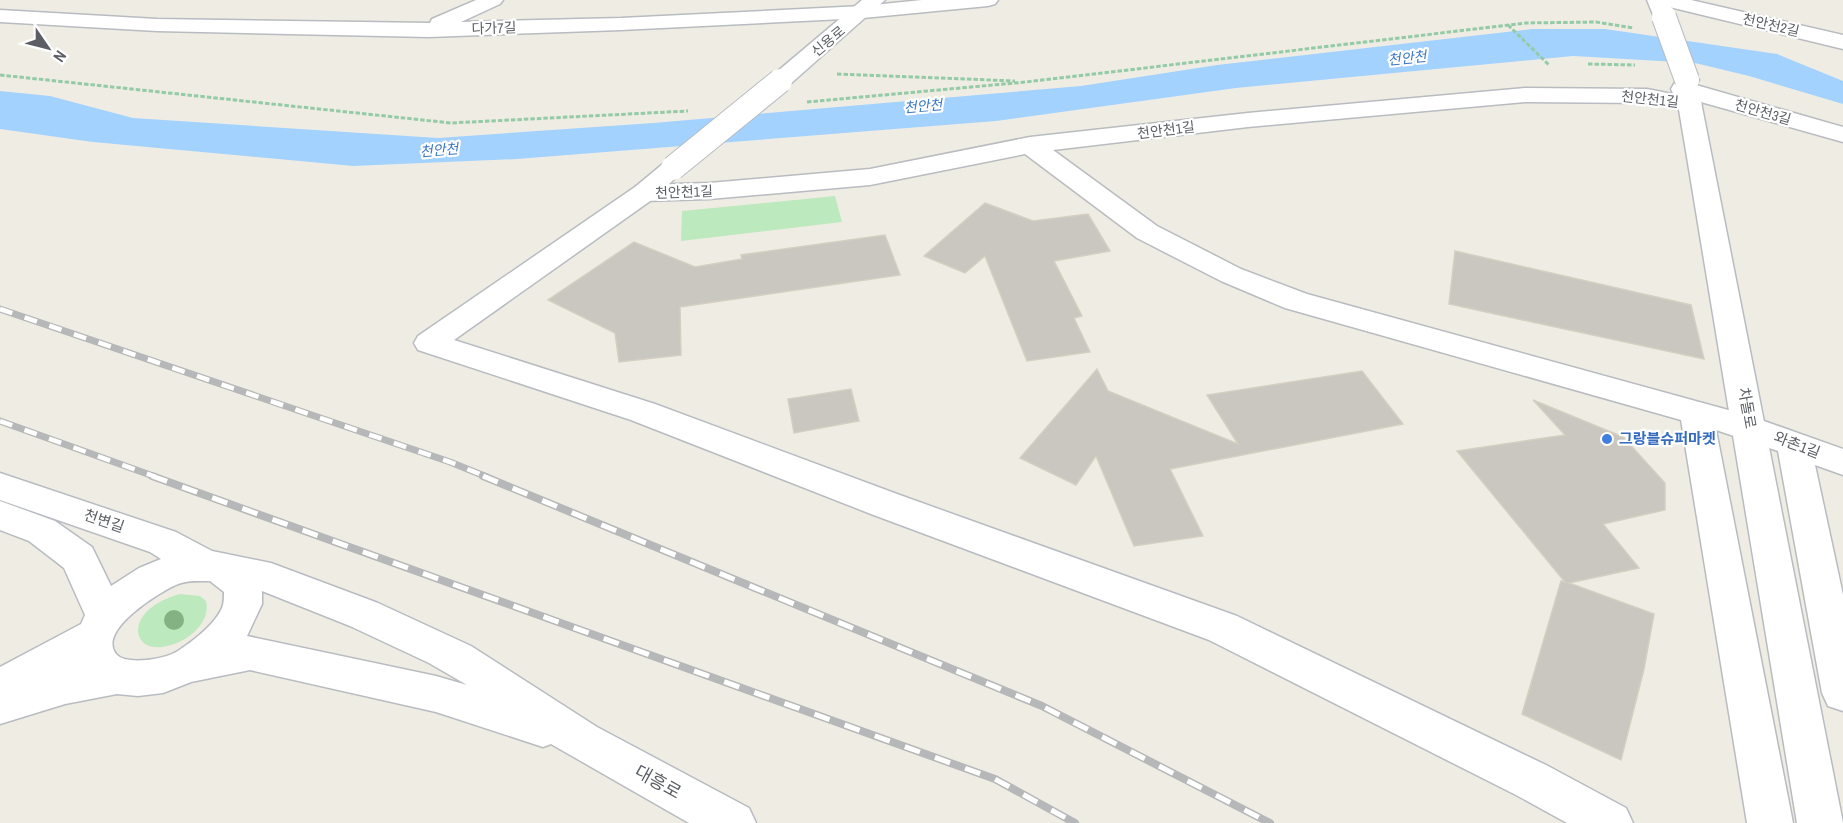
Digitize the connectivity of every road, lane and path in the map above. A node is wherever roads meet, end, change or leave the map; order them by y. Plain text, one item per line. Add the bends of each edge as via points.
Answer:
1 (493, 0) edge
2 (987, 0) edge
3 (210, 4) dead end
4 (869, 6) edge
5 (1661, 6) edge
6 (0, 16) edge
7 (157, 25) junction
8 (1509, 26) junction
9 (429, 30) junction
10 (1643, 30) dead end
11 (1843, 42) edge
12 (1547, 63) dead end
13 (0, 75) edge
14 (785, 77) junction
15 (1026, 82) junction
16 (1687, 91) junction
17 (804, 102) dead end
18 (699, 111) dead end
19 (1843, 135) edge
20 (1030, 145) junction
21 (644, 193) junction
22 (1696, 413) junction
23 (1750, 428) junction
24 (1794, 444) junction
25 (1843, 462) edge
26 (0, 486) edge
27 (0, 515) edge
28 (212, 567) junction
29 (101, 626) junction
30 (188, 665) junction
31 (117, 676) junction
32 (0, 687) edge
33 (1843, 693) edge
34 (0, 705) edge
35 (582, 741) junction
36 (733, 823) edge
37 (1610, 823) edge
38 (1770, 823) edge
39 (1820, 823) edge

1 - 9 street
2 - 4 street, 다가7길
3 - 7 street
4 - 9 street, 다가7길 via 621,24
4 - 14 street, 신용로
5 - 11 street, 천안천2길
5 - 16 street, 차돌로, bridge
6 - 7 street, 다가7길
7 - 9 street, 다가7길
8 - 10 path via 1596,22
8 - 12 path
8 - 15 path
13 - 18 path via 451,123
14 - 15 path
14 - 21 street, 신용로, bridge
15 - 17 path
16 - 19 street, 천안천3길
16 - 20 street, 천안천1길 via 1647,96 1525,95
16 - 23 street, 차돌로
20 - 21 street, 천안천1길 via 870,177
20 - 22 street, 와촌1길 via 1146,232 1231,275 1305,304
21 - 37 street, 신용로 via 429,343 643,412 1223,628
22 - 23 street, 와촌1길
22 - 38 street
23 - 24 street, 와촌1길
23 - 39 street, 차돌로
24 - 25 street, 와촌1길
24 - 33 street
26 - 28 street, 천변길 via 163,542
27 - 29 street via 42,531 79,558
28 - 29 street via 173,570 141,583 121,598
28 - 30 street via 235,575 244,601 228,634
28 - 35 street via 251,573 338,602 448,654
29 - 31 street via 95,652 103,666
29 - 32 street
30 - 31 street via 163,675
30 - 35 street via 250,653 436,693
31 - 34 street
35 - 36 street, 대흥로

